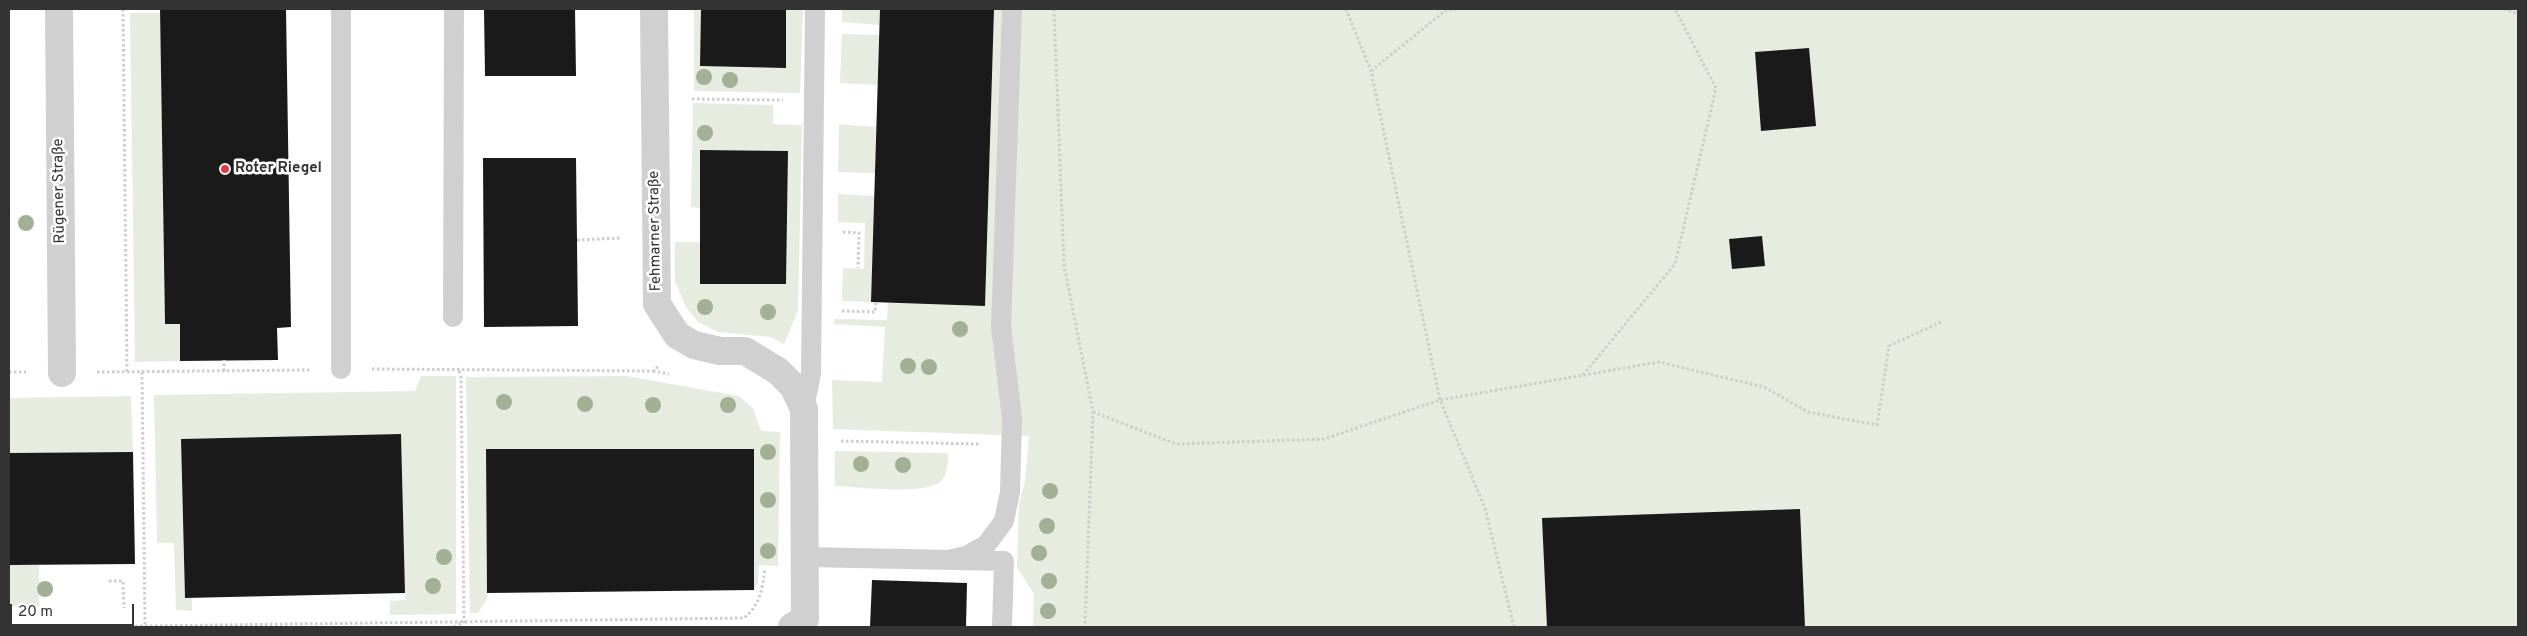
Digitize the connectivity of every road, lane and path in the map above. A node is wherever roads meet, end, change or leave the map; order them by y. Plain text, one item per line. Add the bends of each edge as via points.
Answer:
1 (58, 9) edge
2 (123, 9) edge
3 (341, 9) edge
4 (454, 9) edge
5 (654, 9) edge
6 (815, 9) edge
7 (1012, 9) edge
8 (1054, 9) edge
9 (1346, 9) edge
10 (1457, 9) edge
11 (1675, 9) edge
12 (2504, 9) edge
13 (2518, 14) edge
14 (1371, 71) junction
15 (654, 98) junction
16 (814, 101) junction
17 (859, 233) dead end
18 (625, 238) dead end
19 (577, 240) dead end
20 (858, 268) dead end
21 (876, 302) dead end
22 (833, 311) dead end
23 (452, 317) dead end
24 (1941, 322) dead end
25 (224, 360) dead end
26 (458, 368) dead end
27 (341, 369) dead end
28 (224, 371) dead end
29 (127, 372) dead end
30 (142, 372) dead end
31 (62, 373) dead end
32 (1583, 375) junction
33 (1440, 400) junction
34 (804, 409) junction
35 (1093, 412) junction
36 (832, 441) dead end
37 (1011, 445) junction
38 (805, 557) junction
39 (948, 560) junction
40 (765, 569) dead end
41 (109, 581) dead end
42 (124, 608) dead end
43 (464, 622) junction
44 (130, 626) edge
45 (145, 626) edge
46 (70, 627) edge
47 (454, 627) edge
48 (792, 627) edge
49 (1002, 627) edge
50 (1084, 627) edge
51 (1514, 627) edge

1 - 31 street, Rügener Straße
2 - 29 path
3 - 27 lane
4 - 23 lane
5 - 15 street, Fehmarner Straße
6 - 16 lane
7 - 37 lane via 1001,326 1012,418
8 - 35 path via 1064,265
9 - 14 path
10 - 14 path via 1446,10
11 - 32 path via 1716,88 1675,264
12 - 13 path
14 - 33 path
15 - 16 path
15 - 34 street, Fehmarner Straße via 656,304 677,335 694,344 720,351 744,351 778,371 794,386
16 - 34 lane via 811,373
17 - 20 path
18 - 19 path
21 - 22 path via 875,312
24 - 32 path via 1889,346 1877,425 1808,412 1764,387 1659,362
25 - 28 path
26 - 43 path via 461,377
30 - 45 path
32 - 33 path
33 - 35 path via 1324,439 1186,444 1176,444
33 - 51 path via 1485,508
34 - 38 street, Fehmarner Straße
35 - 50 path
36 - 37 path
37 - 39 lane via 1010,492 1004,521 986,545 966,556
38 - 39 lane
38 - 48 street, Fehmarner Straße via 805,619
39 - 49 lane via 1004,562
40 - 43 path via 755,609 744,618
41 - 42 path via 123,580
43 - 45 path
43 - 47 path
44 - 45 path
44 - 46 path

